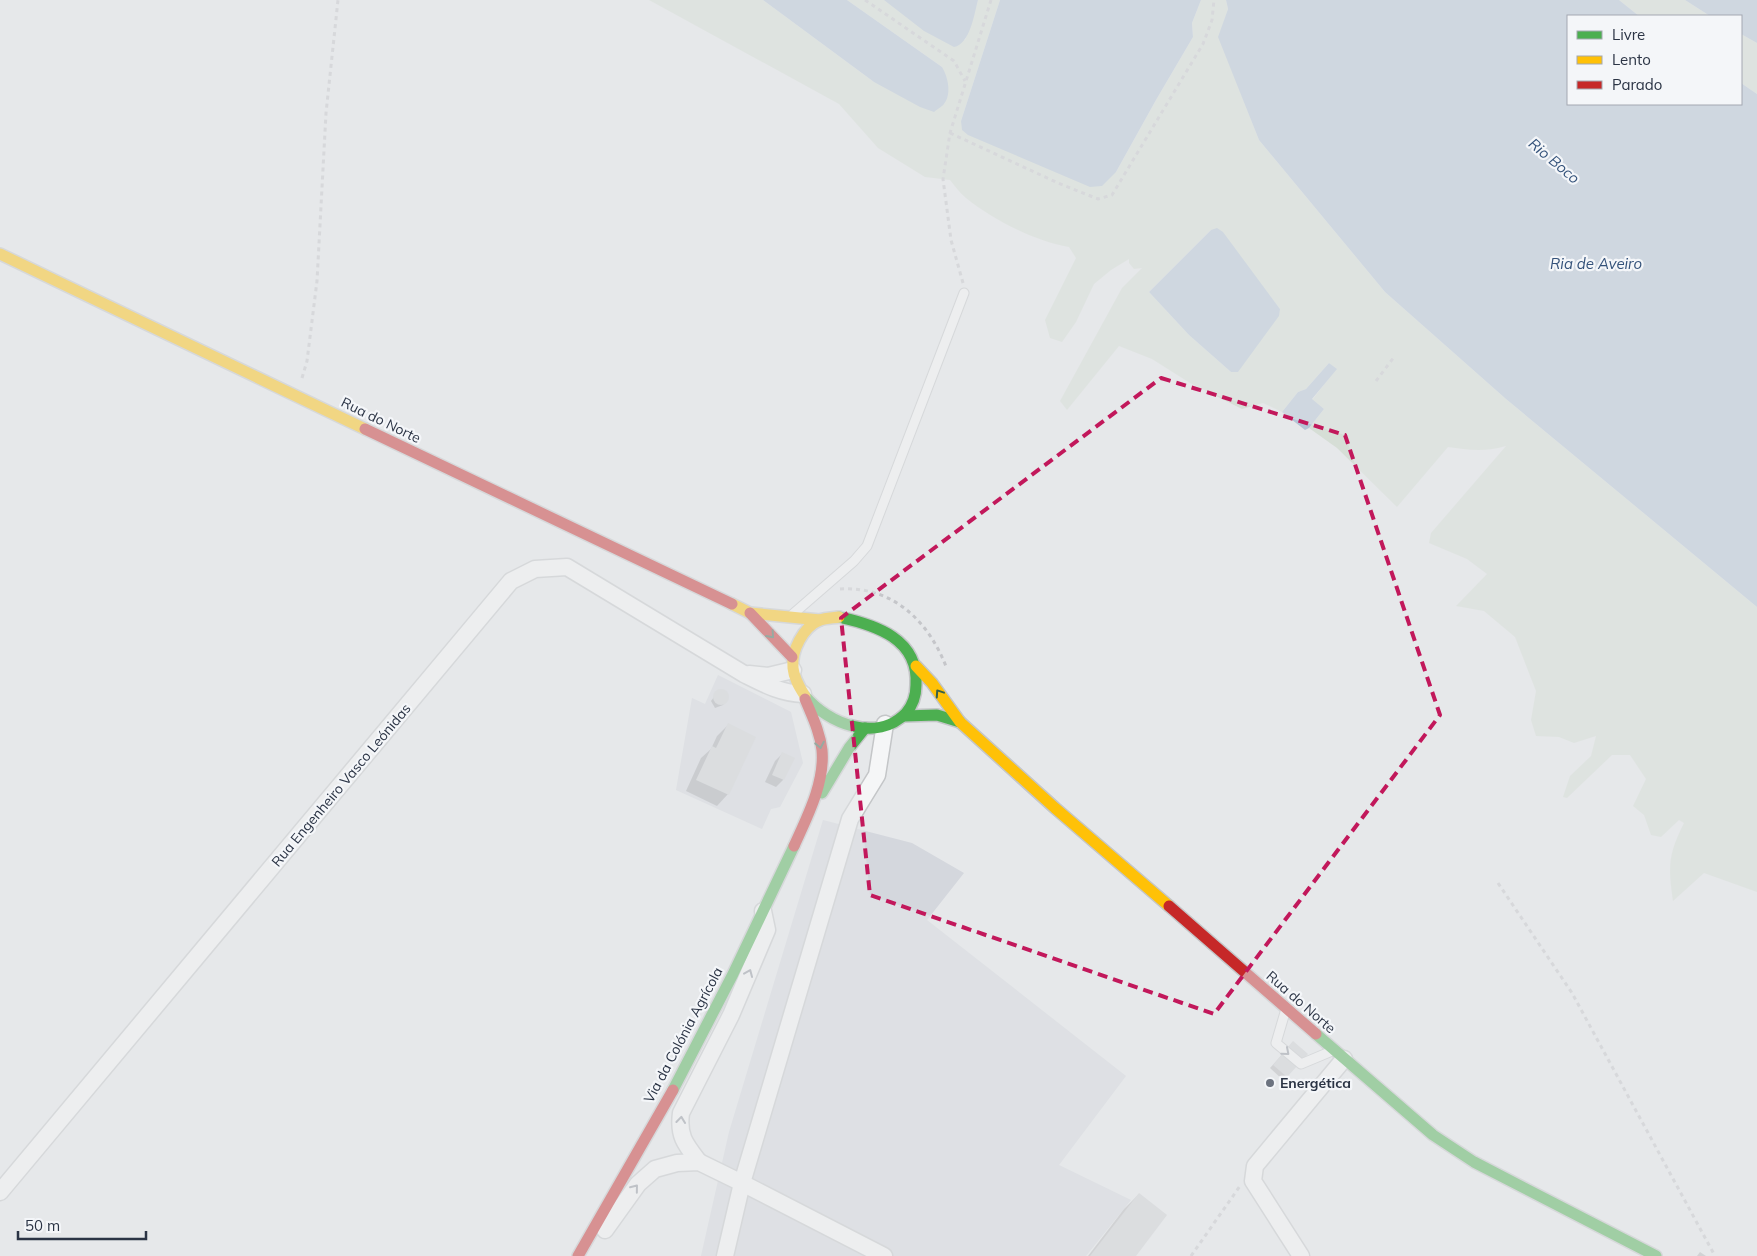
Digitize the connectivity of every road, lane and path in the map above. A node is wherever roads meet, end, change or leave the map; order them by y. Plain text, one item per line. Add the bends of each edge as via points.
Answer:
1 (338, 0) edge
2 (866, 0) edge
3 (990, 0) edge
4 (1214, 0) edge
5 (965, 81) junction
6 (950, 133) junction
7 (0, 254) edge
8 (964, 293) joint
9 (1394, 357) dead end
10 (1376, 381) dead end
11 (296, 396) junction
12 (750, 613) junction
13 (789, 617) junction
14 (820, 620) junction
15 (792, 664) junction
16 (916, 666) junction
17 (744, 674) junction
18 (804, 696) junction
19 (904, 716) junction
20 (960, 722) junction
21 (886, 724) junction
22 (865, 728) junction
23 (804, 823) junction
24 (1498, 883) dead end
25 (763, 911) junction
26 (1286, 1009) junction
27 (1339, 1055) junction
28 (699, 1162) junction
29 (1254, 1166) junction
30 (742, 1183) junction
31 (0, 1192) edge
32 (578, 1256) edge
33 (586, 1256) edge
34 (725, 1256) edge
35 (884, 1256) edge
36 (1191, 1256) edge
37 (1301, 1256) edge
38 (1656, 1256) edge
39 (1715, 1256) edge

1 - 11 path via 326,113 317,281 307,361
2 - 5 path via 954,61
3 - 5 path
4 - 6 path via 1212,20 1203,44 1112,195 1098,199
5 - 6 path
6 - 8 path via 943,179 951,240
7 - 11 main road, Rua do Norte
8 - 13 lane via 867,546
9 - 10 path
11 - 12 main road, Rua do Norte
12 - 13 main road, Rua do Norte
12 -> 15 main road, Rua do Norte via 783,649
13 - 14 main road, Rua do Norte
14 - 15 main road via 806,630 796,644
14 - 16 main road via 839,617 863,621 879,628 907,649
15 - 17 street via 768,676
15 - 18 main road
16 - 19 main road via 914,701
20 -> 16 main road, Rua do Norte
17 - 18 street, Rua Engenheiro Vasco Leónidas via 771,688
17 - 31 street, Rua Engenheiro Vasco Leónidas via 567,567 535,568 511,581
18 - 22 main road via 828,716
18 -> 23 main road, Via da Colónia Agrícola via 816,727 822,756 819,778
19 - 20 main road, Rua do Norte via 937,716
19 - 21 main road
20 - 26 main road, Rua do Norte
21 - 22 main road
21 - 30 street via 877,775 850,819
22 - 23 main road, Via da Colónia Agrícola via 849,748
23 - 25 main road, Via da Colónia Agrícola
24 - 39 path via 1572,993
28 -> 25 street via 684,1143 679,1127 681,1113 731,1014 767,930
25 - 32 main road, Via da Colónia Agrícola via 691,1054
26 - 27 main road, Rua do Norte
26 -> 27 lane via 1276,1043 1301,1064
27 - 29 street
27 - 38 main road, Rua do Norte via 1433,1135 1474,1162
28 - 30 street
33 -> 28 street via 638,1184 655,1169 676,1163
29 - 36 path
29 - 37 street via 1253,1181
30 - 34 street
30 - 35 street

